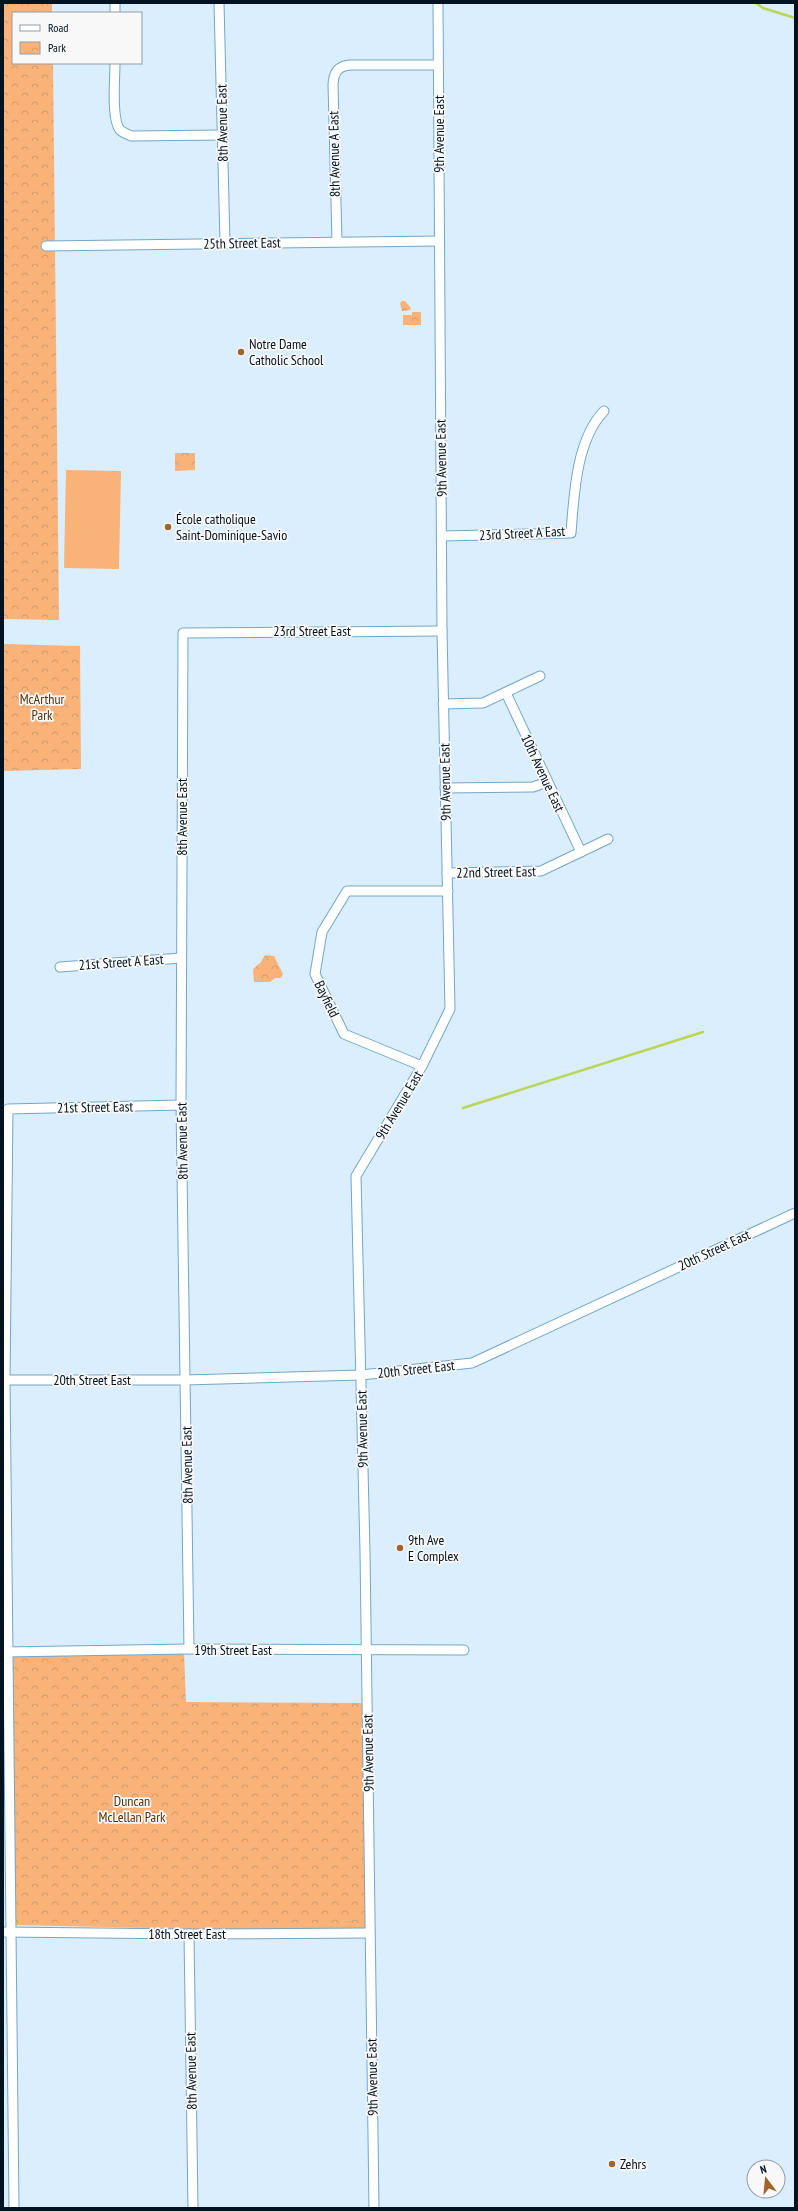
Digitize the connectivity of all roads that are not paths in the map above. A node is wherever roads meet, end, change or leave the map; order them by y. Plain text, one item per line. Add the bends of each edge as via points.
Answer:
1 (219, 3) edge
2 (438, 3) edge
3 (115, 64) edge
4 (438, 65) junction
5 (223, 135) junction
6 (439, 241) junction
7 (336, 242) junction
8 (225, 244) junction
9 (46, 246) dead end
10 (604, 411) dead end
11 (442, 536) junction
12 (442, 631) junction
13 (183, 633) joint
14 (540, 676) dead end
15 (506, 693) junction
16 (443, 704) junction
17 (547, 782) junction
18 (445, 788) junction
19 (608, 839) dead end
20 (581, 852) junction
21 (447, 873) junction
22 (448, 891) junction
23 (182, 958) junction
24 (60, 967) dead end
25 (422, 1066) junction
26 (181, 1105) junction
27 (795, 1213) edge
28 (361, 1375) junction
29 (4, 1380) edge
30 (185, 1380) junction
31 (189, 1649) junction
32 (464, 1650) dead end
33 (366, 1651) junction
34 (6, 1652) edge
35 (7, 1932) edge
36 (370, 1933) junction
37 (189, 1934) junction
38 (14, 2208) edge
39 (193, 2208) edge
40 (374, 2208) edge

1 - 5 street, 8th Avenue East
2 - 4 street, 9th Avenue East
3 - 5 street via 115,115 121,132 131,136
4 - 6 street, 9th Avenue East
4 - 7 street, 8th Avenue A East via 350,65 340,68 334,76
5 - 8 street, 8th Avenue East
6 - 7 street, 25th Street East
6 - 11 street, 9th Avenue East
7 - 8 street, 25th Street East
8 - 9 street, 25th Street East
10 - 11 street, 23rd Street A East via 597,418 582,452 575,479 571,533
11 - 12 street, 9th Avenue East
12 - 13 street, 23rd Street East
12 - 16 street, 9th Avenue East
13 - 23 street, 8th Avenue East
14 - 15 street
15 - 16 street via 483,703
15 - 17 street, 10th Avenue East
16 - 18 street, 9th Avenue East
17 - 18 street via 533,787
17 - 20 street, 10th Avenue East
18 - 21 street, 9th Avenue East
19 - 20 street, 22nd Street East
20 - 21 street, 22nd Street East via 541,871
21 - 22 street, 9th Avenue East
22 - 25 street, 9th Avenue East via 450,1009
22 - 25 street, Bayfield via 347,891 322,932 315,974 344,1034
23 - 24 street, 21st Street A East
23 - 26 street, 8th Avenue East
25 - 28 street, 9th Avenue East via 356,1176
26 - 29 street, 21st Street East via 8,1108
26 - 30 street, 8th Avenue East
27 - 28 street, 20th Street East via 472,1363
28 - 30 street, 20th Street East
28 - 33 street, 9th Avenue East
29 - 30 street, 20th Street East
29 - 34 street
30 - 31 street, 8th Avenue East
31 - 33 street, 19th Street East
31 - 34 street, 19th Street East
32 - 33 street, 19th Street East
33 - 36 street, 9th Avenue East
34 - 35 street
35 - 37 street, 18th Street East
35 - 38 street
36 - 37 street, 18th Street East
36 - 40 street, 9th Avenue East
37 - 39 street, 8th Avenue East

